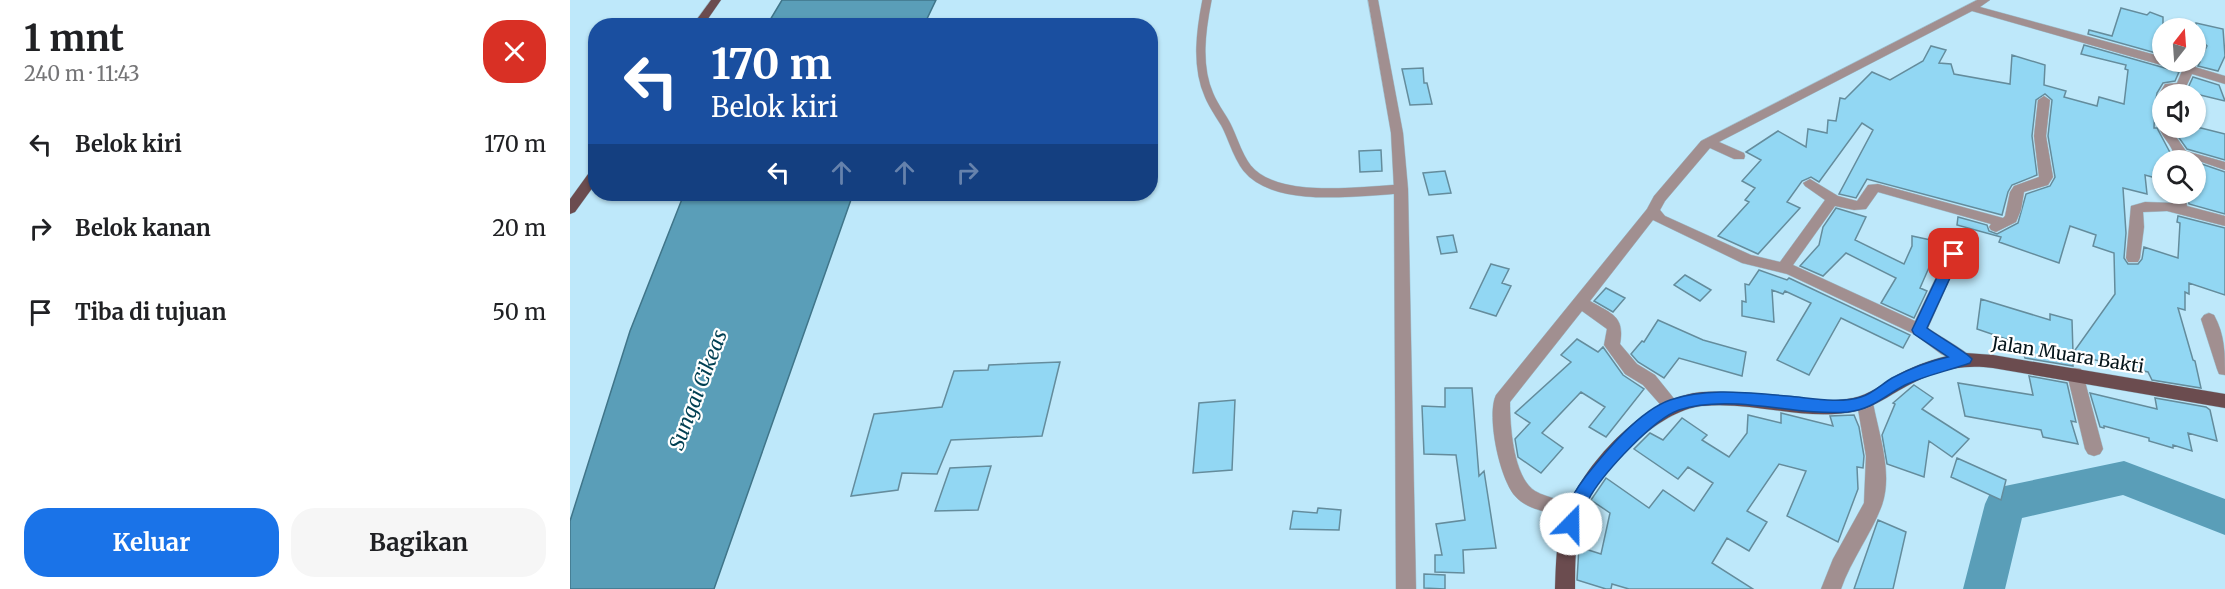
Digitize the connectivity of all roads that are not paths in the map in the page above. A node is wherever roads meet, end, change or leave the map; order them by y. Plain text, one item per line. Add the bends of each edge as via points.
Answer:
1 (1207, 0) edge
2 (1373, 0) edge
3 (1985, 0) edge
4 (712, 1) edge
5 (1969, 7) junction
6 (702, 18) edge
7 (2152, 58) edge
8 (2206, 71) edge
9 (2225, 80) edge
10 (2044, 100) dead end
11 (1710, 143) junction
12 (1738, 156) dead end
13 (2206, 162) edge
14 (2225, 166) edge
15 (1810, 183) dead end
16 (588, 184) edge
17 (1401, 189) junction
18 (1833, 199) junction
19 (2180, 204) edge
20 (570, 210) edge
21 (2180, 210) junction
22 (1653, 211) junction
23 (2225, 221) edge
24 (1954, 254) dead end
25 (2133, 258) dead end
26 (1783, 268) junction
27 (1580, 302) junction
28 (2209, 319) dead end
29 (1919, 330) junction
30 (1965, 359) junction
31 (2225, 369) edge
32 (2075, 374) junction
33 (2225, 401) edge
34 (1865, 403) junction
35 (1672, 406) junction
36 (2094, 448) dead end
37 (1574, 511) junction
38 (1406, 589) edge
39 (1565, 589) edge
40 (1831, 589) edge

1 - 17 lane via 1201,56 1207,91 1250,172 1278,187
2 - 17 street via 1397,133
3 - 5 street
4 - 6 main road
5 - 7 street
5 - 11 street
8 - 9 street
10 - 18 street via 2040,136 2046,177 2043,182 2022,184 2011,219 1999,225 1878,188 1871,190 1861,206
11 - 12 street
11 - 22 street via 1659,199
13 - 14 street
15 - 18 street
16 - 20 main road
17 - 38 street
18 - 26 street
19 - 21 street
21 - 23 street
21 - 25 street via 2143,206 2136,209
22 - 26 street via 1660,219 1747,259
22 - 27 street
24 - 29 street
26 - 29 street
27 - 35 street via 1615,327 1612,345 1631,369 1649,380
27 - 37 street via 1502,400 1500,416 1502,438 1523,493
28 - 31 street
29 - 30 street
30 - 32 main road, Jalan Muara Bakti
30 - 34 main road, Jalan Muara Bakti via 1899,381
32 - 33 main road, Jalan Muara Bakti
32 - 36 street
34 - 35 main road, Jalan Muara Bakti via 1817,405 1736,398 1697,399
34 - 40 street via 1873,440 1875,495
35 - 37 main road, Jalan Muara Bakti via 1629,438 1587,488
37 - 39 main road, Jalan Muara Bakti

